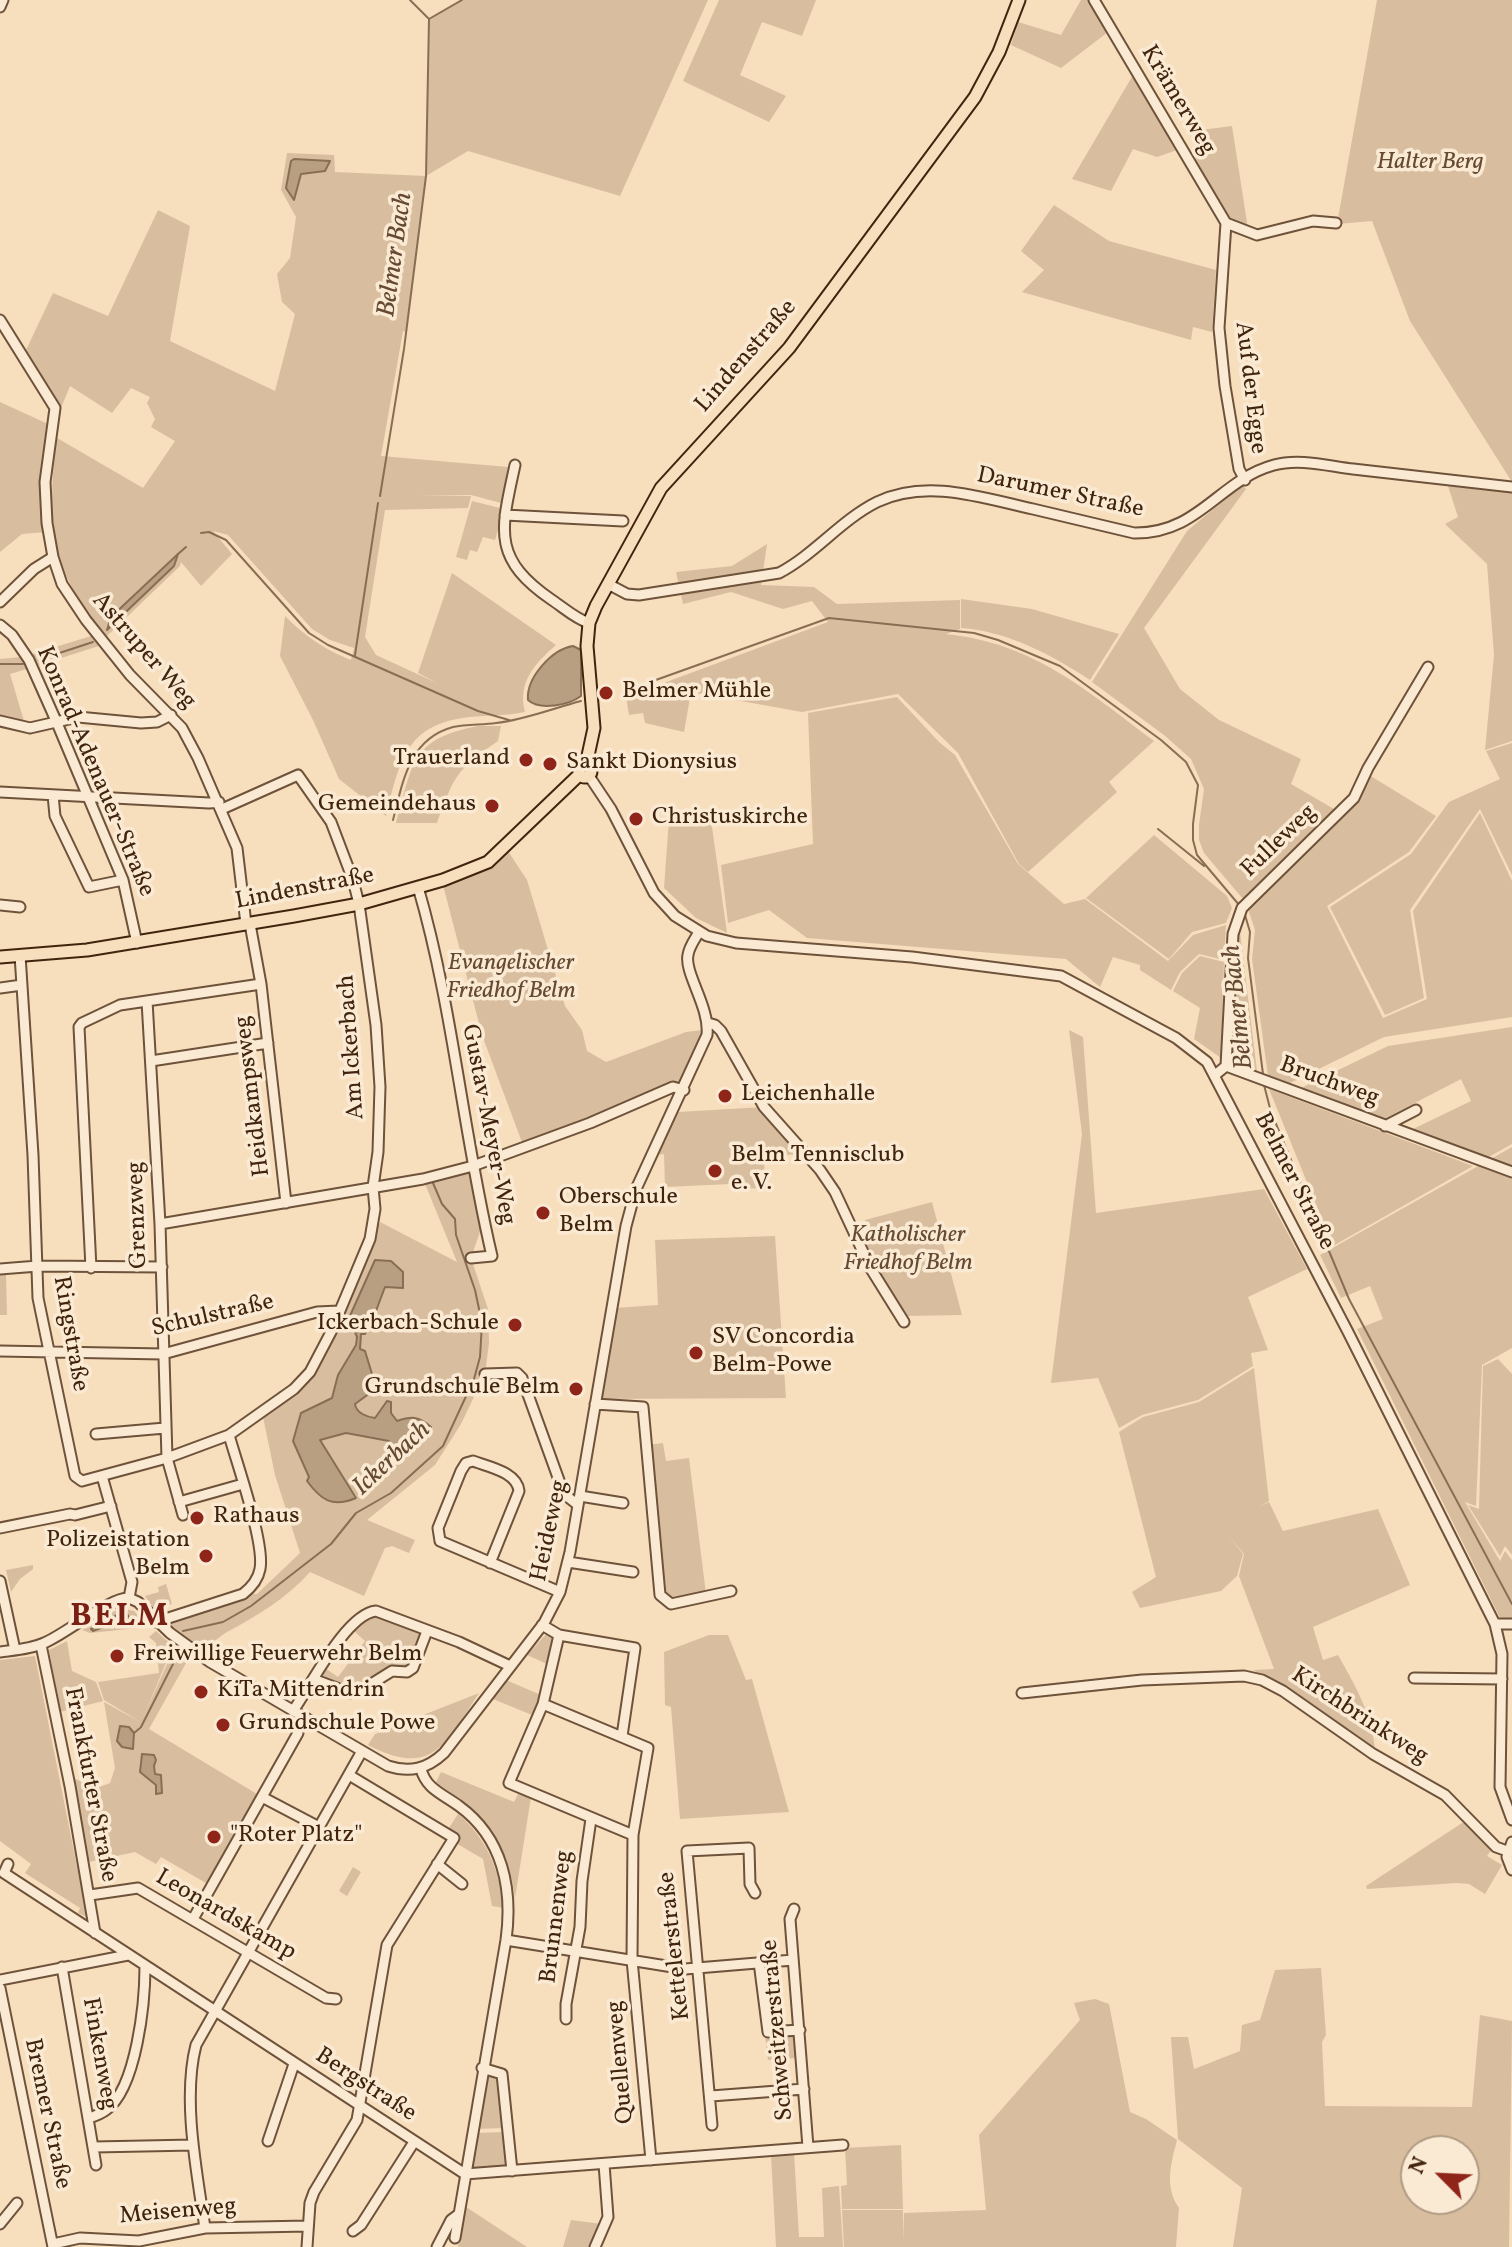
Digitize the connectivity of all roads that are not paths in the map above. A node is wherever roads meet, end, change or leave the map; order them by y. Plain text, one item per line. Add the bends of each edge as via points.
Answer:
1 (3, 0) edge
2 (1019, 0) edge
3 (1094, 0) edge
4 (0, 7) edge
5 (1226, 223) junction
6 (1336, 223) dead end
7 (0, 320) edge
8 (515, 465) dead end
9 (1245, 480) junction
10 (1512, 487) edge
11 (505, 515) junction
12 (623, 521) dead end
13 (53, 557) junction
14 (608, 584) junction
15 (0, 602) edge
16 (589, 623) junction
17 (0, 625) edge
18 (1428, 667) dead end
19 (171, 715) junction
20 (0, 721) edge
21 (57, 723) junction
22 (585, 772) junction
23 (0, 792) edge
24 (53, 795) junction
25 (88, 796) junction
26 (220, 805) junction
27 (123, 880) junction
28 (418, 887) junction
29 (359, 904) junction
30 (0, 905) edge
31 (20, 907) dead end
32 (248, 924) junction
33 (699, 932) junction
34 (137, 943) junction
35 (20, 955) junction
36 (0, 957) edge
37 (261, 984) junction
38 (22, 985) junction
39 (0, 988) edge
40 (147, 1001) junction
41 (708, 1023) junction
42 (268, 1043) junction
43 (151, 1061) junction
44 (1226, 1066) junction
45 (1215, 1075) junction
46 (684, 1090) junction
47 (1416, 1110) dead end
48 (1385, 1126) junction
49 (473, 1166) junction
50 (1512, 1172) edge
51 (373, 1187) junction
52 (286, 1203) junction
53 (160, 1224) junction
54 (471, 1258) dead end
55 (38, 1266) junction
56 (162, 1267) junction
57 (91, 1268) junction
58 (0, 1269) edge
59 (339, 1311) junction
60 (904, 1322) dead end
61 (0, 1351) edge
62 (50, 1352) junction
63 (163, 1354) junction
64 (485, 1374) dead end
65 (595, 1404) junction
66 (165, 1428) junction
67 (96, 1434) dead end
68 (229, 1435) junction
69 (167, 1458) junction
70 (102, 1476) junction
71 (77, 1480) joint
72 (243, 1484) junction
73 (579, 1500) junction
74 (179, 1502) junction
75 (623, 1503) dead end
76 (111, 1506) junction
77 (183, 1515) dead end
78 (0, 1528) edge
79 (568, 1562) junction
80 (490, 1563) junction
81 (633, 1572) dead end
82 (0, 1581) edge
83 (731, 1591) dead end
84 (560, 1592) junction
85 (129, 1598) junction
86 (156, 1622) junction
87 (1495, 1624) junction
88 (1512, 1624) edge
89 (542, 1625) junction
90 (427, 1631) junction
91 (559, 1635) junction
92 (41, 1645) junction
93 (15, 1650) junction
94 (0, 1652) edge
95 (510, 1666) junction
96 (1414, 1678) dead end
97 (313, 1679) junction
98 (1502, 1679) junction
99 (1022, 1693) dead end
100 (543, 1704) junction
101 (293, 1711) junction
102 (298, 1733) dead end
103 (622, 1736) junction
104 (362, 1751) junction
105 (421, 1769) junction
106 (349, 1775) junction
107 (262, 1797) junction
108 (591, 1819) junction
109 (1512, 1820) edge
110 (319, 1827) junction
111 (633, 1835) junction
112 (1510, 1847) edge
113 (8, 1864) dead end
114 (437, 1864) junction
115 (1512, 1870) edge
116 (462, 1884) dead end
117 (755, 1893) dead end
118 (90, 1895) junction
119 (794, 1909) dead end
120 (193, 1919) junction
121 (95, 1933) junction
122 (506, 1940) junction
123 (248, 1951) junction
124 (576, 1951) junction
125 (128, 1955) junction
126 (632, 1960) junction
127 (793, 1960) junction
128 (759, 1962) junction
129 (145, 1966) junction
130 (62, 1967) junction
131 (698, 1968) junction
132 (0, 1980) edge
133 (0, 1988) edge
134 (336, 1999) dead end
135 (214, 2010) junction
136 (566, 2019) dead end
137 (800, 2030) junction
138 (294, 2064) junction
139 (482, 2068) junction
140 (804, 2089) junction
141 (711, 2096) junction
142 (360, 2106) junction
143 (89, 2118) junction
144 (712, 2125) dead end
145 (268, 2141) dead end
146 (414, 2142) junction
147 (193, 2145) junction
148 (843, 2145) dead end
149 (94, 2147) junction
150 (808, 2147) junction
151 (651, 2160) junction
152 (604, 2164) junction
153 (96, 2165) dead end
154 (512, 2171) junction
155 (465, 2174) junction
156 (17, 2203) dead end
157 (459, 2214) junction
158 (0, 2224) edge
159 (308, 2226) junction
160 (205, 2228) junction
161 (353, 2231) dead end
162 (455, 2238) dead end
163 (139, 2244) edge
164 (53, 2245) edge
165 (307, 2247) edge
166 (437, 2247) edge
167 (595, 2247) edge

1 - 4 street
2 - 14 main road, Lindenstraße via 975,97 789,348 668,478
3 - 5 street, Krämerweg
5 - 6 street via 1257,235 1313,221
5 - 9 street, Auf der Egge via 1219,328 1239,469
7 - 13 street, Astruper Weg via 55,408 45,482
8 - 11 street
9 - 10 street, Darumer Straße via 1267,467 1293,462
9 - 14 street, Darumer Straße via 1168,530 1134,533 949,491 913,492 859,513 779,573 639,595
11 - 12 street
11 - 16 street via 505,544 513,563 530,584
13 - 15 street
13 - 19 street, Astruper Weg via 62,584 86,620
14 - 16 main road, Lindenstraße
16 - 22 main road, Lindenstraße via 594,728
17 - 21 street, Konrad-Adenauer-Straße via 29,660
18 - 44 street, Fulleweg via 1354,798 1236,917
19 - 21 street via 157,722 89,717
19 - 26 street, Astruper Weg
20 - 21 street via 30,728
21 - 25 street, Konrad-Adenauer-Straße
22 - 28 main road, Lindenstraße via 488,862
22 - 33 street, Belmer Straße via 611,809 654,893
23 - 24 street
24 - 25 street
24 - 27 street via 55,816 89,887
25 - 26 street
25 - 27 street, Konrad-Adenauer-Straße
26 - 29 street, Am Ickerbach via 298,775 331,822
26 - 32 street, Astruper Weg via 237,848
27 - 34 street, Konrad-Adenauer-Straße
28 - 29 main road, Lindenstraße
28 - 49 street, Gustav-Meyer-Weg
29 - 32 main road, Lindenstraße
29 - 51 street, Am Ickerbach via 380,1087
30 - 31 street
32 - 34 main road, Lindenstraße
32 - 37 street, Heidkampsweg
33 - 41 street via 687,957 688,969
33 - 45 street, Belmer Straße via 736,943 1061,976 1195,1051
34 - 35 main road, Lindenstraße
35 - 36 main road, Lindenstraße
35 - 38 street, Ringstraße
37 - 40 street
37 - 42 street, Heidkampsweg
38 - 39 street
38 - 55 street, Ringstraße
40 - 43 street, Grenzweg
40 - 57 street via 120,1005 79,1027
41 - 46 street, Heideweg via 703,1049
41 - 60 street via 721,1031 764,1107 827,1180
42 - 43 street
42 - 52 street, Heidkampsweg
43 - 53 street, Grenzweg
44 - 45 street
44 - 48 street, Bruchweg
45 - 87 street, Belmer Straße
46 - 49 street via 673,1087
46 - 65 street, Heideweg via 629,1213
47 - 48 street, Bruchweg
48 - 50 street, Bruchweg
49 - 51 street
49 - 54 street, Gustav-Meyer-Weg via 492,1256
51 - 52 street
51 - 59 street, Am Ickerbach via 370,1239
52 - 53 street
53 - 56 street, Grenzweg
55 - 57 street
55 - 58 street
55 - 62 street, Ringstraße via 38,1298
56 - 57 street
56 - 63 street, Grenzweg
59 - 63 street, Schulstraße via 317,1312
59 - 68 street, Am Ickerbach via 310,1372
61 - 62 street, Schulstraße
62 - 63 street, Schulstraße
62 - 71 street, Ringstraße
63 - 66 street, Grenzweg
64 - 73 street via 517,1373 522,1378 564,1494
65 - 73 street, Heideweg
65 - 83 street via 643,1407 660,1595 671,1604
66 - 67 street
66 - 69 street, Grenzweg
68 - 69 street, Am Ickerbach
68 - 72 street
69 - 70 street, Am Ickerbach
69 - 74 street, Grenzweg
70 - 71 street, Am Ickerbach
70 - 76 street
72 - 74 street
72 - 86 street via 261,1559 254,1585 243,1594
73 - 75 street
73 - 79 street, Heideweg
74 - 77 street, Grenzweg
76 - 78 street
76 - 85 street via 133,1565
79 - 81 street
79 - 84 street, Heideweg
80 - 80 street via 440,1541 437,1534 461,1471 473,1461 518,1484
80 - 84 street
82 - 93 street
84 - 89 street, Heideweg
85 - 86 street
85 - 92 street via 116,1600
86 - 101 street via 197,1654
87 - 88 street
87 - 98 street, Belmer Straße
89 - 91 street
89 - 95 street, Heideweg
90 - 95 street
90 - 97 street via 407,1672 392,1671 350,1693
90 - 97 street via 370,1611
91 - 100 street
91 - 103 street via 635,1648
92 - 93 street
92 - 118 street, Frankfurter Straße
93 - 94 street
95 - 105 street, Heideweg via 444,1753
96 - 98 street
97 - 101 street
98 - 109 street, Belmer Straße via 1500,1787
99 - 112 street, Kirchbrinkweg via 1142,1680 1262,1680 1445,1795 1496,1847
100 - 103 street
100 - 108 street via 509,1783
101 - 104 street
102 - 107 street
103 - 111 street, Quellenweg via 648,1748
104 - 105 street via 396,1768
104 - 106 street
105 - 122 street via 426,1784 466,1810 498,1854 510,1902
106 - 110 street
106 - 114 street via 454,1838
107 - 110 street
107 - 120 street
108 - 111 street
108 - 124 street, Brunnenweg
110 - 123 street
111 - 126 street, Quellenweg
112 - 115 street
113 - 121 street, Bergstraße via 4,1873
114 - 116 street
114 - 142 street via 387,1945
117 - 131 street, Kettelerstraße via 749,1848 687,1851
118 - 120 street, Leonardskamp via 138,1888
118 - 121 street, Frankfurter Straße
119 - 127 street, Schweitzerstraße
120 - 123 street, Leonardskamp
121 - 125 street, Bergstraße
122 - 124 street
122 - 139 street
123 - 134 street, Leonardskamp
123 - 135 street
124 - 126 street
124 - 136 street, Brunnenweg
125 - 129 street, Bergstraße
125 - 130 street
126 - 131 street
126 - 151 street, Quellenweg
127 - 128 street
127 - 137 street, Schweitzerstraße
128 - 131 street
128 - 137 street via 768,2032
129 - 135 street, Bergstraße
129 - 143 street via 141,2029 130,2066 116,2100
130 - 132 street
130 - 143 street, Finkenweg
131 - 141 street, Kettelerstraße
133 - 164 street, Bremer Straße
135 - 138 street, Bergstraße
135 - 147 street via 191,2062
137 - 140 street, Schweitzerstraße
138 - 142 street, Bergstraße
138 - 145 street
139 - 154 street via 502,2074
139 - 155 street
140 - 141 street
140 - 150 street, Schweitzerstraße
141 - 144 street, Kettelerstraße
142 - 146 street, Bergstraße
142 - 159 street via 314,2192
143 - 149 street, Finkenweg
146 - 155 street, Bergstraße
146 - 161 street
147 - 149 street, Finkenweg
147 - 160 street
148 - 150 street
149 - 153 street, Finkenweg
150 - 151 street
151 - 152 street
152 - 154 street
152 - 167 street via 608,2217
154 - 155 street
155 - 157 street
156 - 158 street
157 - 162 street
157 - 166 street
159 - 160 street, Meisenweg
159 - 165 street
160 - 163 street, Meisenweg
163 - 164 street, Meisenweg via 80,2238

